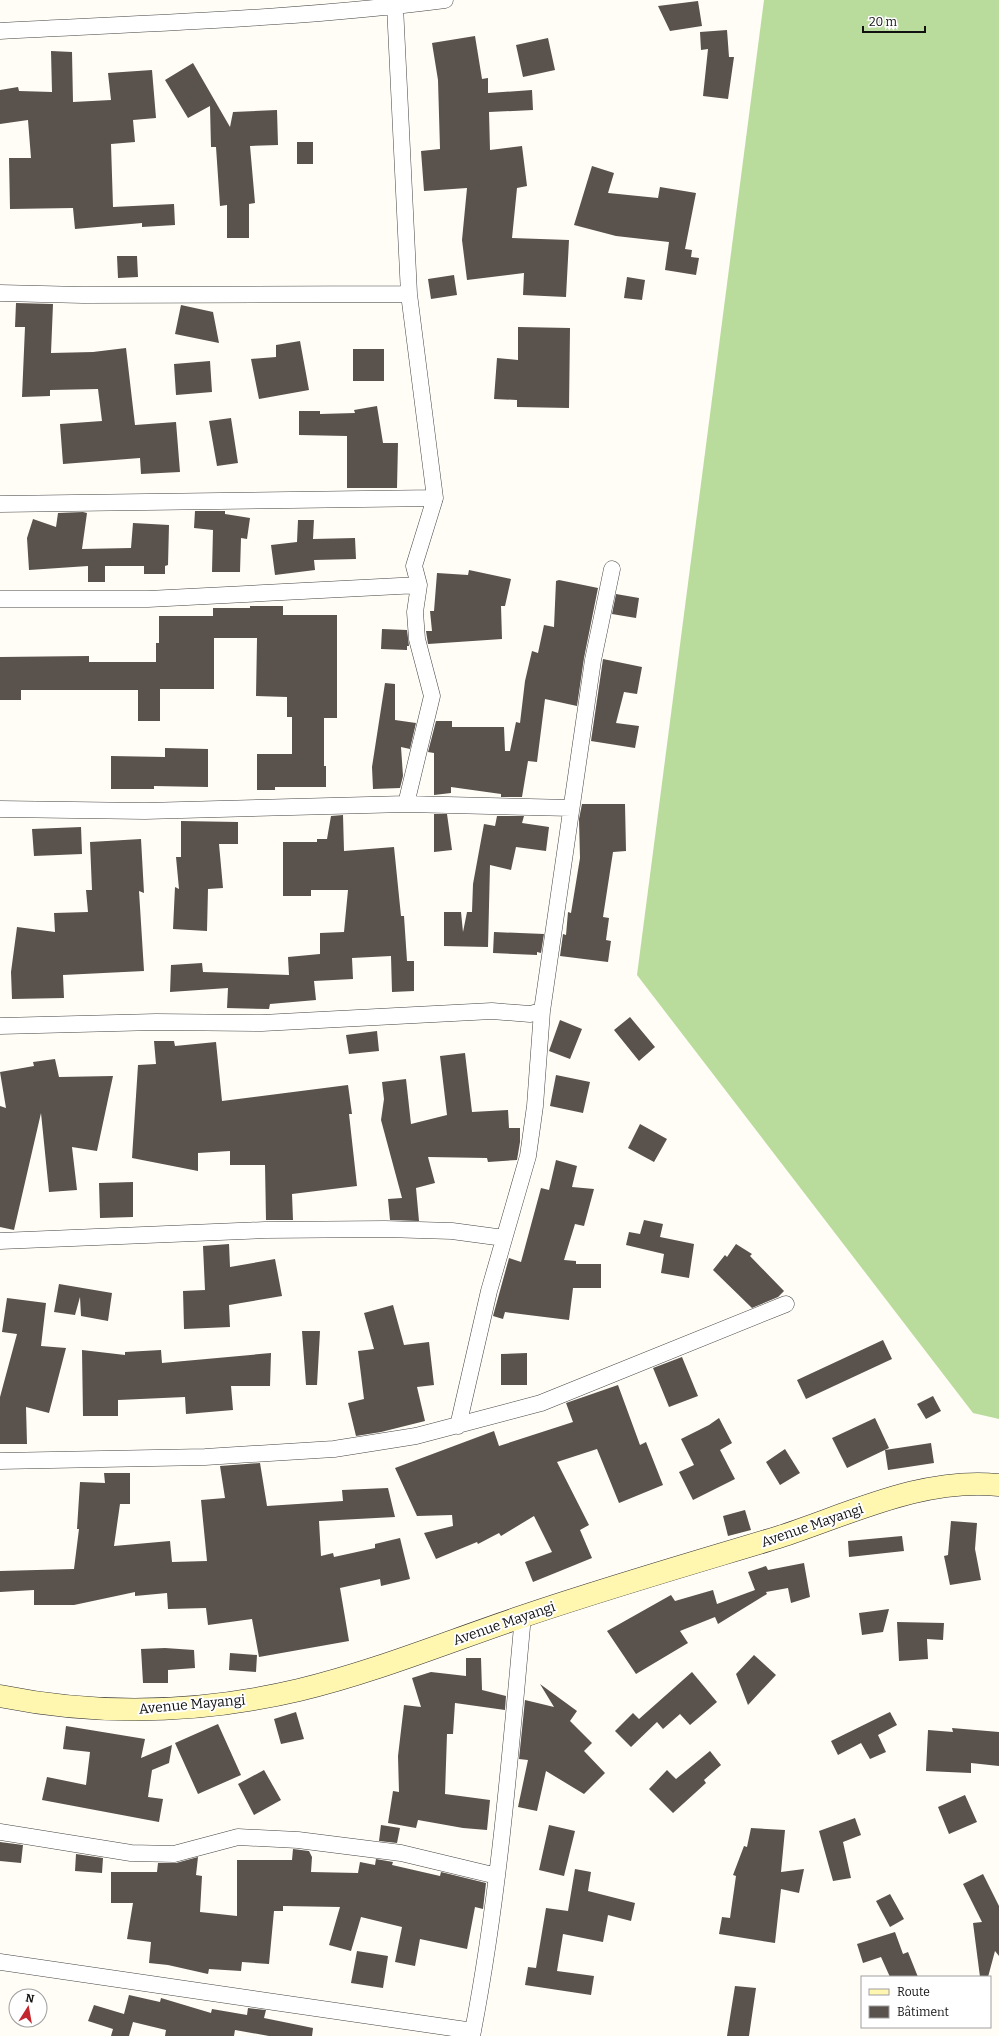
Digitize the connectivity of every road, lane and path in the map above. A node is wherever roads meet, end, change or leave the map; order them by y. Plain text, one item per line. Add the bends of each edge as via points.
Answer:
1 (445, 0) edge
2 (394, 3) edge
3 (0, 31) edge
4 (0, 293) edge
5 (408, 294) junction
6 (435, 498) junction
7 (0, 504) edge
8 (612, 569) dead end
9 (419, 585) junction
10 (0, 599) edge
11 (406, 804) junction
12 (571, 808) junction
13 (0, 809) edge
14 (542, 1011) junction
15 (0, 1026) edge
16 (504, 1238) junction
17 (0, 1241) edge
18 (786, 1304) dead end
19 (458, 1426) junction
20 (0, 1461) edge
21 (999, 1485) edge
22 (523, 1616) junction
23 (0, 1696) edge
24 (0, 1832) edge
25 (497, 1876) junction
26 (0, 1962) edge
27 (472, 2034) edge

1 - 2 street
2 - 3 street via 238,18
2 - 5 street
4 - 5 street
5 - 6 street
6 - 7 street
6 - 9 street via 414,566
8 - 12 street via 593,660
9 - 10 street via 148,599
9 - 11 street via 415,612 417,639 432,696
11 - 12 street
11 - 13 street via 145,810
12 - 14 street
14 - 15 street via 530,1014 492,1011 262,1023 156,1022
14 - 16 street via 535,1106 528,1156
16 - 17 street via 452,1231 385,1229 265,1230
16 - 19 street via 472,1360
18 - 19 street via 541,1403
19 - 20 street via 416,1436 334,1449 205,1457
21 - 22 street, Avenue Mayangi via 927,1488 882,1500 804,1529
22 - 23 street, Avenue Mayangi via 351,1675 299,1690 233,1703 162,1710 109,1709 71,1707
22 - 25 street
24 - 25 street via 131,1853 174,1854 238,1837 298,1840 401,1854
25 - 27 street
26 - 27 street

